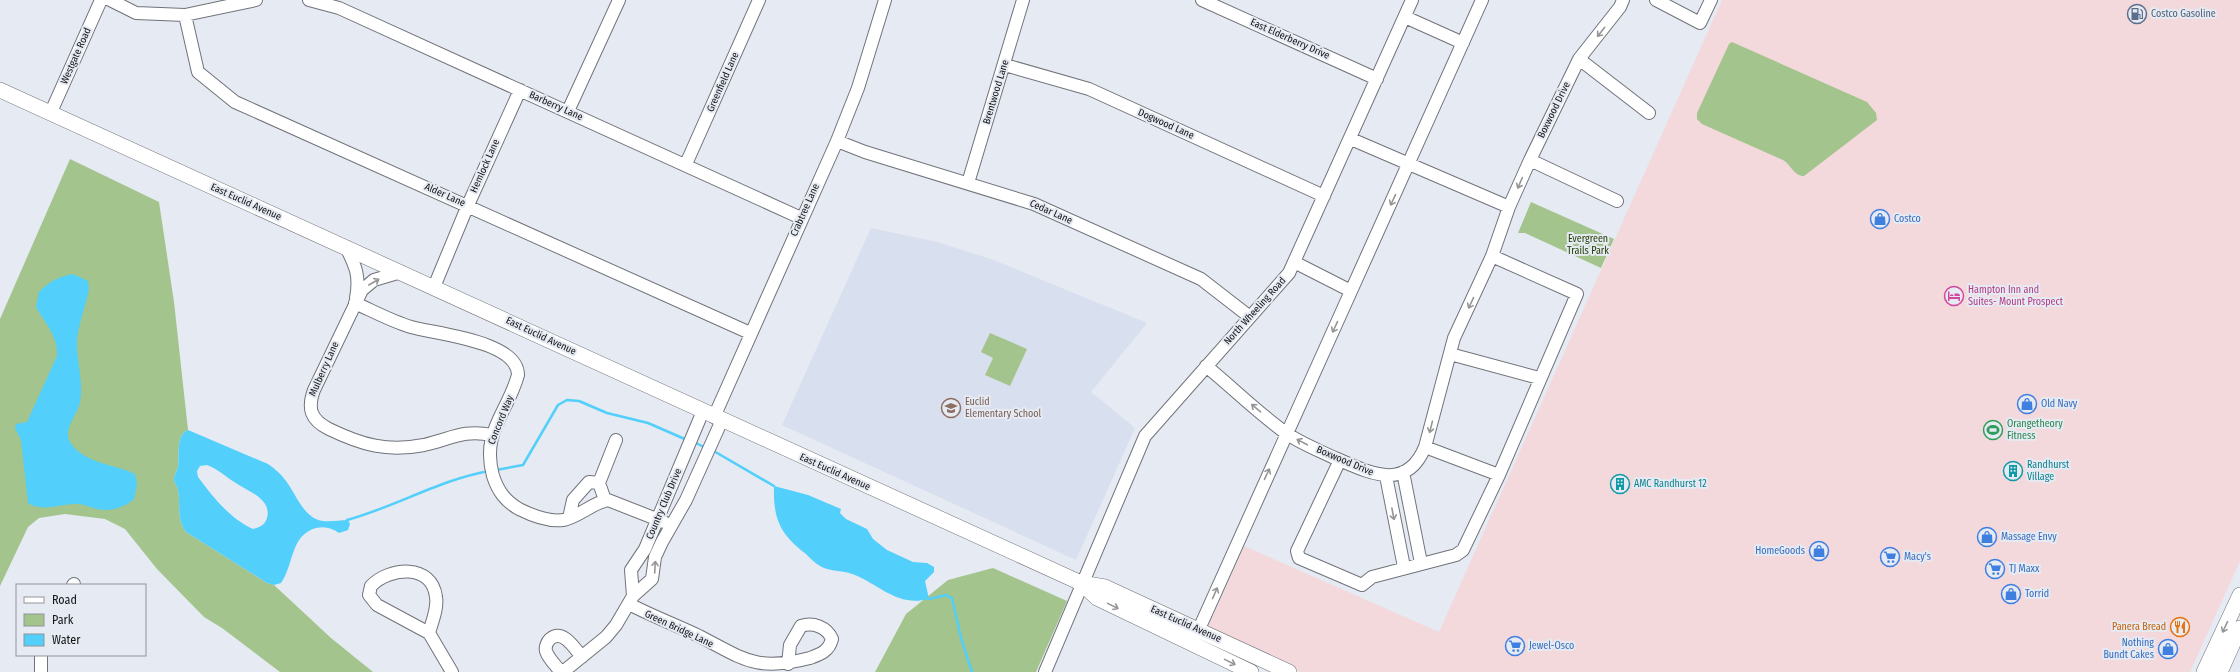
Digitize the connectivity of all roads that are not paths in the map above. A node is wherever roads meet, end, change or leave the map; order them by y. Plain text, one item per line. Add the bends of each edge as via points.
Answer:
1 (101, 0) edge
2 (110, 0) edge
3 (248, 0) edge
4 (309, 0) edge
5 (619, 0) edge
6 (759, 0) edge
7 (885, 0) edge
8 (1023, 0) edge
9 (1202, 0) edge
10 (1412, 0) edge
11 (1482, 0) edge
12 (1623, 0) edge
13 (1656, 0) edge
14 (1711, 0) edge
15 (185, 15) junction
16 (1405, 17) junction
17 (1463, 43) junction
18 (1579, 59) junction
19 (1005, 65) junction
20 (1377, 79) junction
21 (0, 90) edge
22 (520, 90) junction
23 (568, 111) junction
24 (50, 112) junction
25 (1649, 113) dead end
26 (1351, 139) junction
27 (837, 140) junction
28 (1530, 160) junction
29 (686, 164) junction
30 (1409, 164) junction
31 (968, 183) junction
32 (1324, 196) junction
33 (1617, 201) dead end
34 (468, 205) junction
35 (1510, 207) junction
36 (801, 218) junction
37 (346, 247) junction
38 (1492, 256) junction
39 (1294, 262) junction
40 (401, 272) junction
41 (434, 287) junction
42 (1351, 291) junction
43 (355, 303) junction
44 (1250, 317) junction
45 (750, 333) junction
46 (1450, 354) junction
47 (1206, 366) junction
48 (1539, 378) junction
49 (713, 416) junction
50 (1286, 433) junction
51 (492, 435) junction
52 (616, 440) dead end
53 (1425, 447) junction
54 (1340, 460) junction
55 (1403, 472) junction
56 (1499, 475) junction
57 (1386, 476) junction
58 (599, 483) junction
59 (606, 500) junction
60 (569, 518) junction
61 (661, 520) junction
62 (1421, 563) junction
63 (1404, 567) junction
64 (1081, 583) junction
65 (2240, 595) edge
66 (631, 600) junction
67 (2240, 628) edge
68 (1199, 629) junction
69 (429, 633) junction
70 (41, 656) edge
71 (582, 657) junction
72 (788, 664) dead end
73 (750, 668) edge
74 (41, 672) edge
75 (452, 672) edge
76 (562, 672) edge
77 (1045, 672) edge
78 (1251, 672) edge
79 (1289, 672) edge
80 (2204, 672) edge
81 (2220, 672) edge

1 - 24 street, Westgate Road
2 - 15 street via 136,13
3 - 15 street
4 - 22 street, Barberry Lane via 339,8
5 - 23 street
6 - 29 street, Greenfield Lane
7 - 27 street, Crabtree Lane via 858,88
8 - 19 street, Brentwood Lane
9 - 20 street, East Elderberry Drive
10 - 16 street, North Wheeling Road
11 - 17 street
12 -> 18 street, Boxwood Drive
13 - 14 street via 1700,22
15 - 34 street, Alder Lane via 198,72 235,102
16 - 17 street
16 - 20 street, North Wheeling Road
17 - 30 street
18 - 25 street
18 - 28 street, Boxwood Drive
19 - 31 street, Brentwood Lane
19 - 32 street, Dogwood Lane via 1089,89
20 - 26 street, North Wheeling Road
21 - 24 main road, East Euclid Avenue
22 - 23 street, Barberry Lane
22 - 34 street, Hemlock Lane
23 - 29 street, Barberry Lane
24 - 37 main road, East Euclid Avenue
26 - 30 street
26 - 32 street, North Wheeling Road
27 - 31 street, Cedar Lane via 865,152
27 - 36 street, Crabtree Lane
28 - 33 street
28 -> 35 street, Boxwood Drive
29 - 36 street, Barberry Lane
30 - 35 street
30 -> 42 street
31 - 44 street, Cedar Lane via 1034,204 1190,274 1215,289
32 - 39 street, North Wheeling Road
34 - 41 street, Hemlock Lane
34 - 45 street, Alder Lane
35 - 38 street, Boxwood Drive
36 - 45 street, Crabtree Lane
37 - 40 main road, East Euclid Avenue
37 - 43 street, Mulberry Lane via 359,282
38 -> 46 street, Boxwood Drive via 1454,338
38 - 48 street via 1577,294
39 - 42 street
39 - 44 street, North Wheeling Road via 1280,284
40 - 41 main road, East Euclid Avenue
43 -> 40 street, Mulberry Lane via 362,290 374,280
41 - 49 main road, East Euclid Avenue
42 -> 50 street
43 - 51 street, Concord Way via 406,325 472,340 513,360 518,375
43 - 51 street, Mulberry Lane via 311,398 310,410 316,422 349,438 379,448 424,445 466,432
44 - 47 street, North Wheeling Road
45 - 49 street, Crabtree Lane
46 - 48 street
46 -> 53 street, Boxwood Drive
50 -> 47 street, Boxwood Drive
47 - 64 street, North Wheeling Road via 1145,436
48 - 56 street
49 - 61 street, Country Club Drive via 692,437
49 - 64 main road, East Euclid Avenue
66 -> 49 street, Country Club Drive via 652,579 655,557 686,500 711,443
54 -> 50 street, Boxwood Drive
68 -> 50 street
51 - 60 street, Concord Way via 490,464 502,496 521,510 554,520
52 - 58 street
53 - 55 street, Boxwood Drive via 1419,460
53 - 56 street
54 - 57 street, Boxwood Drive via 1367,472
54 - 63 street via 1297,551 1300,558 1362,585 1372,577
55 - 57 street, Boxwood Drive
55 - 62 street
56 - 62 street via 1463,550 1456,555
57 -> 63 street
58 - 59 street
58 - 60 street via 589,482 582,487 572,500
59 - 60 street, Concord Way
59 - 61 street
61 - 66 street, Country Club Drive via 631,570
62 - 63 street
64 - 68 main road, East Euclid Avenue via 1105,587
64 - 77 street, North Wheeling Road
64 -> 78 main road, East Euclid Avenue via 1096,598
65 -> 80 main road
66 - 71 street, Country Club Drive via 606,637
66 - 73 street, Green Bridge Lane
67 - 81 main road
68 - 79 main road, East Euclid Avenue
69 - 69 street via 377,605 369,595 371,586 378,580 410,570 422,574 434,587 437,604
69 - 75 street
70 - 74 street
71 - 76 street, Country Club Drive
71 - 76 street via 567,639 556,636 551,638 546,644 546,653
72 - 73 street, Green Bridge Lane

